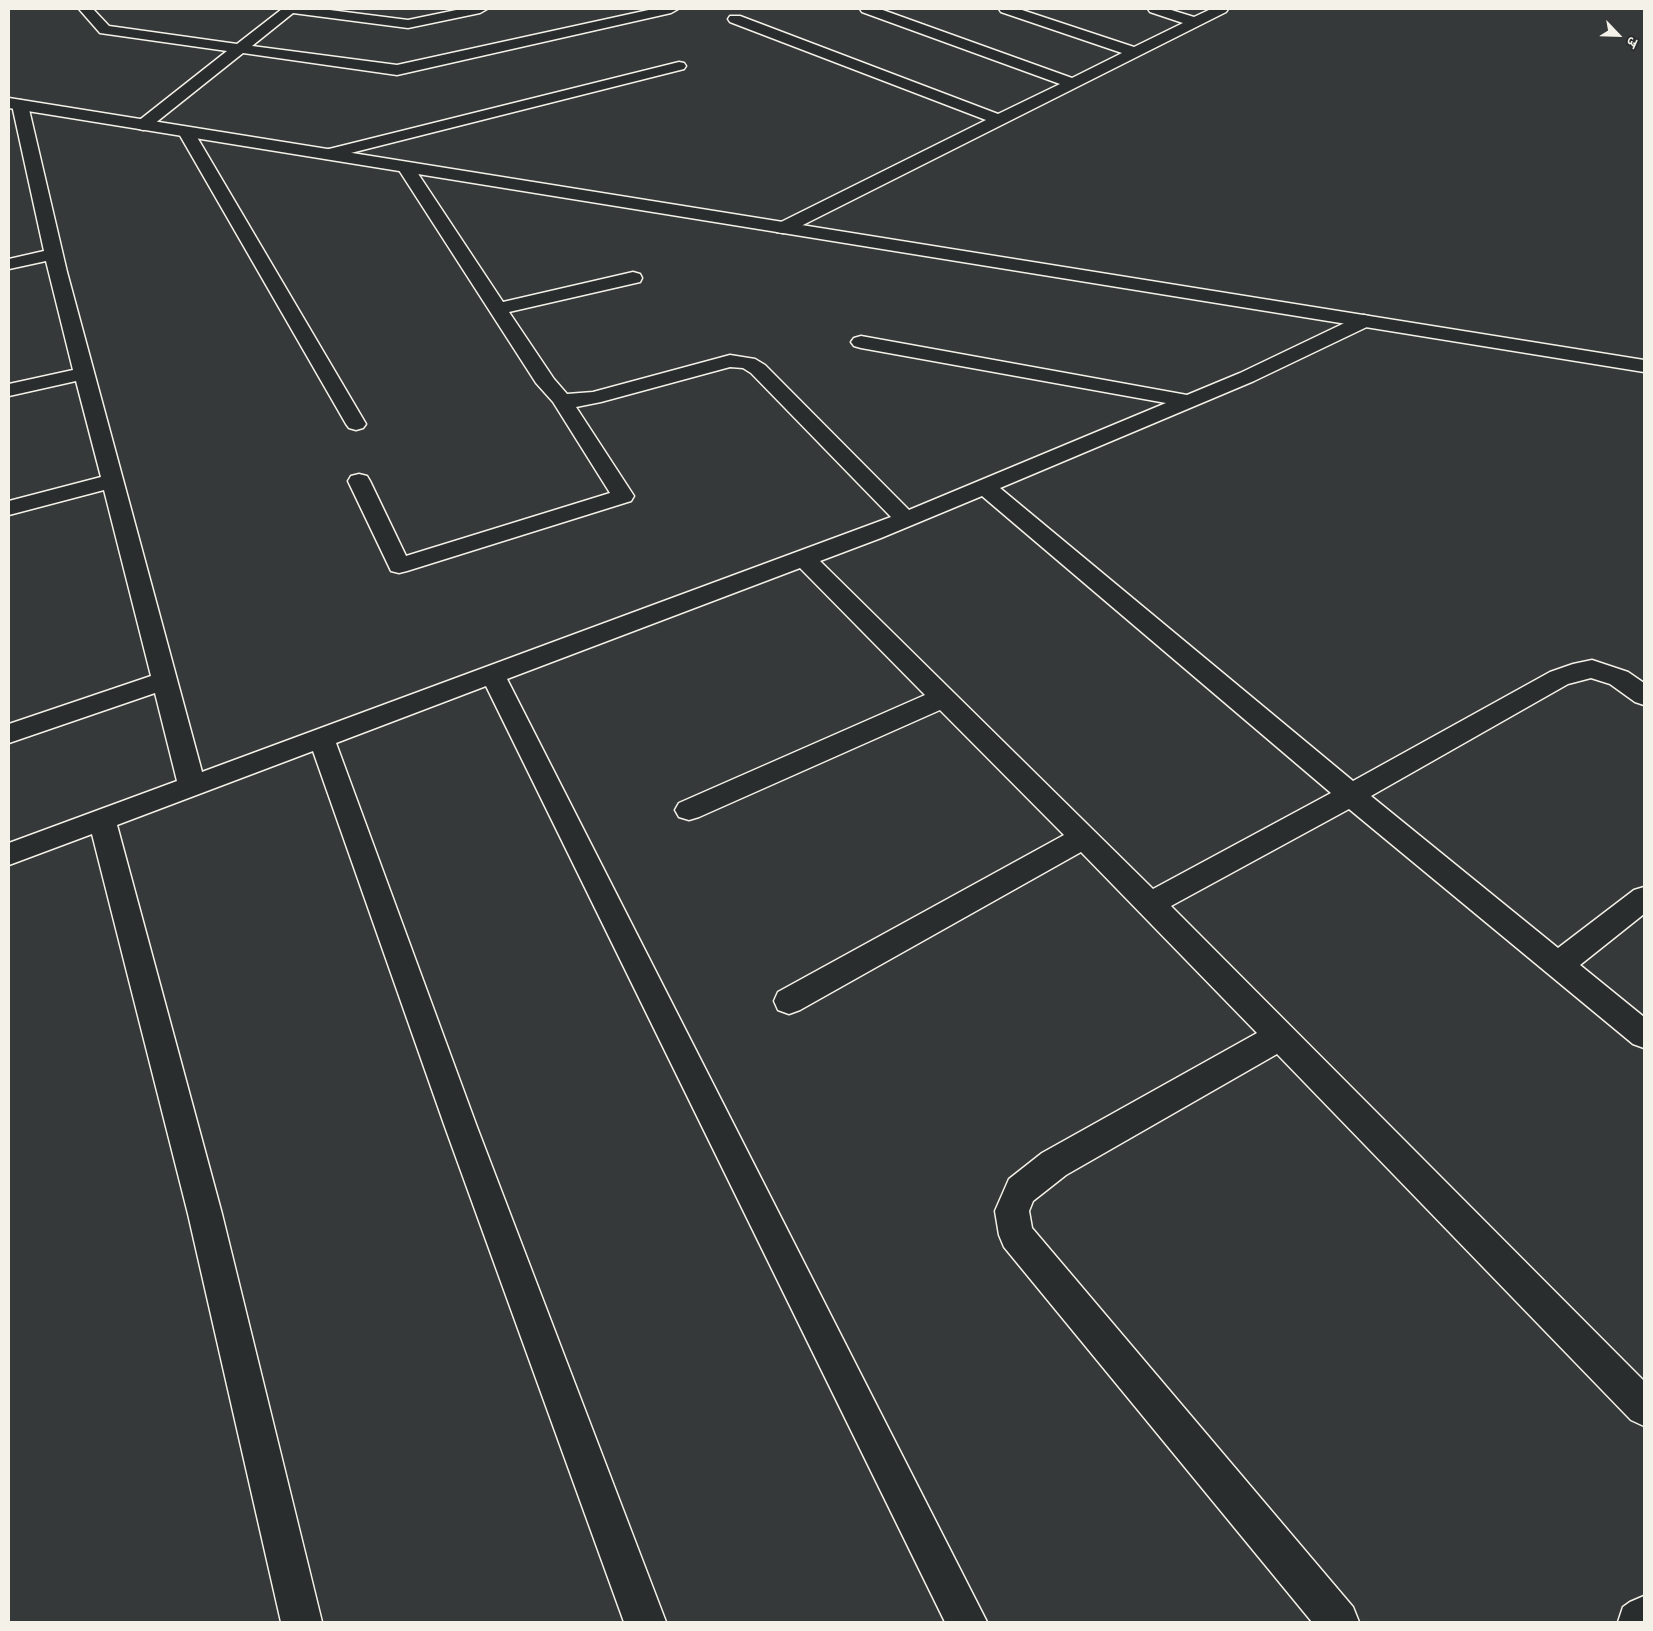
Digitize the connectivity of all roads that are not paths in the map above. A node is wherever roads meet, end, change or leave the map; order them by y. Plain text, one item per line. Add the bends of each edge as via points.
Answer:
1 (86, 9) edge
2 (291, 9) edge
3 (480, 9) edge
4 (671, 9) edge
5 (867, 9) edge
6 (1006, 9) edge
7 (1155, 9) edge
8 (1221, 9) edge
9 (735, 19) dead end
10 (1195, 22) junction
11 (240, 49) junction
12 (1134, 52) junction
13 (679, 66) dead end
14 (1072, 83) junction
15 (15, 104) edge
16 (999, 120) junction
17 (143, 125) junction
18 (186, 132) junction
19 (327, 154) junction
20 (405, 167) junction
21 (783, 228) junction
22 (54, 254) junction
23 (9, 264) edge
24 (632, 278) dead end
25 (498, 309) junction
26 (1364, 321) junction
27 (861, 342) dead end
28 (1644, 366) edge
29 (84, 373) junction
30 (9, 390) edge
31 (560, 399) junction
32 (1188, 401) junction
33 (356, 424) dead end
34 (112, 480) junction
35 (359, 481) dead end
36 (984, 486) junction
37 (9, 508) edge
38 (906, 519) junction
39 (803, 558) junction
40 (492, 674) junction
41 (164, 682) junction
42 (1644, 696) edge
43 (943, 698) junction
44 (9, 734) edge
45 (321, 737) junction
46 (192, 785) junction
47 (1351, 795) junction
48 (689, 810) dead end
49 (102, 819) junction
50 (1084, 838) junction
51 (9, 854) edge
52 (1644, 898) edge
53 (1150, 904) junction
54 (1559, 964) junction
55 (789, 1001) dead end
56 (1644, 1035) edge
57 (1280, 1036) junction
58 (1644, 1407) edge
59 (1644, 1616) edge
60 (301, 1622) edge
61 (645, 1622) edge
62 (968, 1622) edge
63 (1338, 1622) edge
64 (1638, 1622) edge

1 - 11 street via 104,30
2 - 3 street via 408,24
2 - 11 street
4 - 11 street via 397,70
5 - 14 street
6 - 12 street
7 - 10 street
8 - 10 street
9 - 16 street
10 - 12 street
11 - 17 street
12 - 14 street
13 - 19 street
14 - 16 street
15 - 17 street
15 - 22 street via 23,147
16 - 21 street
17 - 18 street
18 - 19 street
18 - 33 street
19 - 20 street
20 - 21 street
20 - 25 street
21 - 26 street
22 - 23 street
22 - 29 street
24 - 25 street
25 - 31 street
26 - 28 street
26 - 32 street
27 - 32 street
29 - 30 street
29 - 34 street
31 - 35 street via 623,496 399,566
31 - 38 street via 594,398 730,361 748,364 758,369
32 - 36 street
34 - 37 street
34 - 41 street
36 - 38 street
36 - 47 street
38 - 39 street
39 - 40 street
39 - 43 street
40 - 45 street
40 - 62 street
41 - 44 street
41 - 46 street
42 - 47 street via 1602,671 1582,670 1559,678
43 - 48 street
43 - 50 street
45 - 46 street
45 - 61 street via 464,1136
46 - 49 street
47 - 53 street
47 - 54 street
49 - 51 street
49 - 60 street via 205,1214
50 - 53 street
50 - 55 street
52 - 54 street
53 - 57 street
54 - 56 street
57 - 58 street
57 - 63 street via 1054,1164 1021,1190 1012,1211 1016,1235
59 - 64 street

